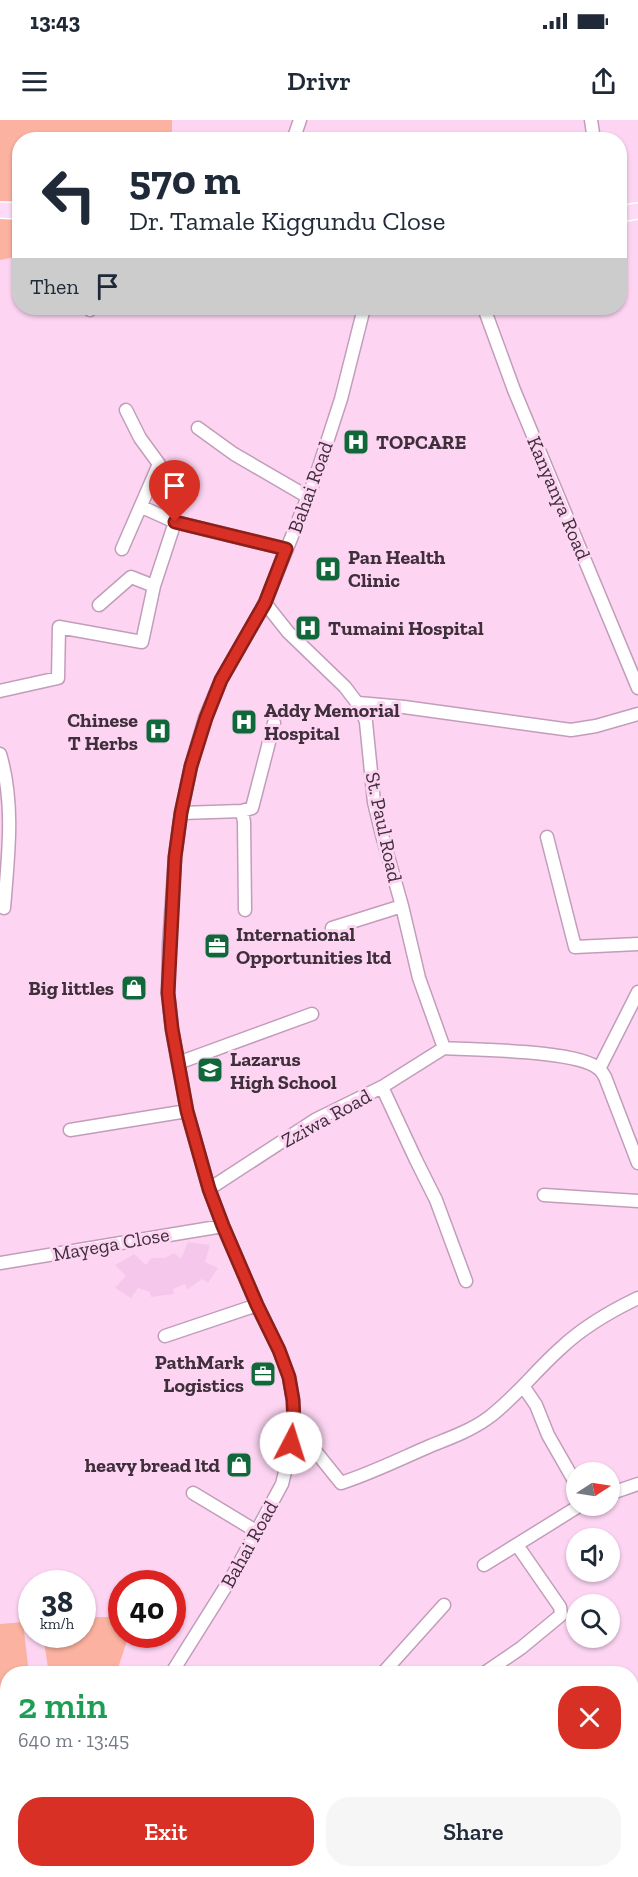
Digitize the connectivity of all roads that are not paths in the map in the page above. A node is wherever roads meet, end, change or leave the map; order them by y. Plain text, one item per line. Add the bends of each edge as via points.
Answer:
1 (362, 315) edge
2 (487, 315) edge
3 (126, 410) dead end
4 (198, 428) dead end
5 (308, 497) junction
6 (142, 507) junction
7 (175, 522) junction
8 (122, 549) dead end
9 (286, 549) junction
10 (154, 586) junction
11 (265, 603) junction
12 (99, 605) dead end
13 (638, 688) edge
14 (0, 691) edge
15 (358, 703) junction
16 (638, 714) edge
17 (274, 723) dead end
18 (0, 754) edge
19 (242, 811) junction
20 (181, 813) junction
21 (547, 837) dead end
22 (402, 906) junction
23 (4, 908) dead end
24 (245, 910) dead end
25 (332, 928) dead end
26 (638, 944) edge
27 (638, 992) edge
28 (312, 1014) dead end
29 (444, 1048) junction
30 (178, 1063) junction
31 (599, 1069) junction
32 (382, 1087) junction
33 (187, 1111) junction
34 (70, 1130) dead end
35 (635, 1142) edge
36 (638, 1163) edge
37 (209, 1189) junction
38 (544, 1195) dead end
39 (638, 1201) edge
40 (223, 1226) junction
41 (0, 1263) edge
42 (465, 1281) dead end
43 (638, 1298) edge
44 (257, 1305) junction
45 (165, 1336) dead end
46 (524, 1386) junction
47 (291, 1443) junction
48 (566, 1466) edge
49 (638, 1485) edge
50 (620, 1491) edge
51 (193, 1493) dead end
52 (566, 1514) edge
53 (256, 1531) junction
54 (517, 1545) junction
55 (484, 1565) dead end
56 (444, 1605) dead end
57 (176, 1666) edge
58 (389, 1666) edge
59 (495, 1666) edge

1 - 5 street, Bahai Road via 342,399
2 - 13 street, Kanyanya Road
3 - 6 street via 159,464
4 - 5 street via 249,464
5 - 9 street, Bahai Road
6 - 7 street
6 - 8 street
7 - 9 street
7 - 10 street
9 - 11 street, Bahai Road
10 - 12 street via 131,577
10 - 14 street via 142,642 59,627 58,678
11 - 15 street, St. Paul Road
11 - 20 street, Bahai Road via 209,708
15 - 16 street via 571,730
15 - 22 street, St. Paul Road via 366,722 374,802
17 - 19 street via 252,808
18 - 23 street via 9,809
19 - 20 street
19 - 24 street
20 - 30 street, Bahai Road via 168,993
21 - 26 street via 575,947
22 - 25 street
22 - 29 street, St. Paul Road via 419,978
27 - 31 street
28 - 30 street
29 - 31 street via 548,1054 581,1060
29 - 32 street, Zziwa Road
30 - 33 street, Bahai Road
31 - 35 street
32 - 37 street, Zziwa Road via 315,1120
32 - 42 street via 436,1200
33 - 34 street
33 - 37 street, Bahai Road
35 - 36 street
37 - 40 street, Bahai Road
38 - 39 street
40 - 41 street, Mayega Close
40 - 44 street, Bahai Road
43 - 46 street via 563,1345
44 - 45 street
44 - 47 street, Bahai Road via 289,1377 294,1422
46 - 47 street via 491,1416 455,1437 341,1483 316,1452
46 - 48 street
47 - 53 street, Bahai Road via 282,1484
49 - 50 street
51 - 53 street
52 - 54 street
53 - 57 street, Bahai Road
54 - 55 street
54 - 59 street via 560,1607 561,1615
56 - 58 street

